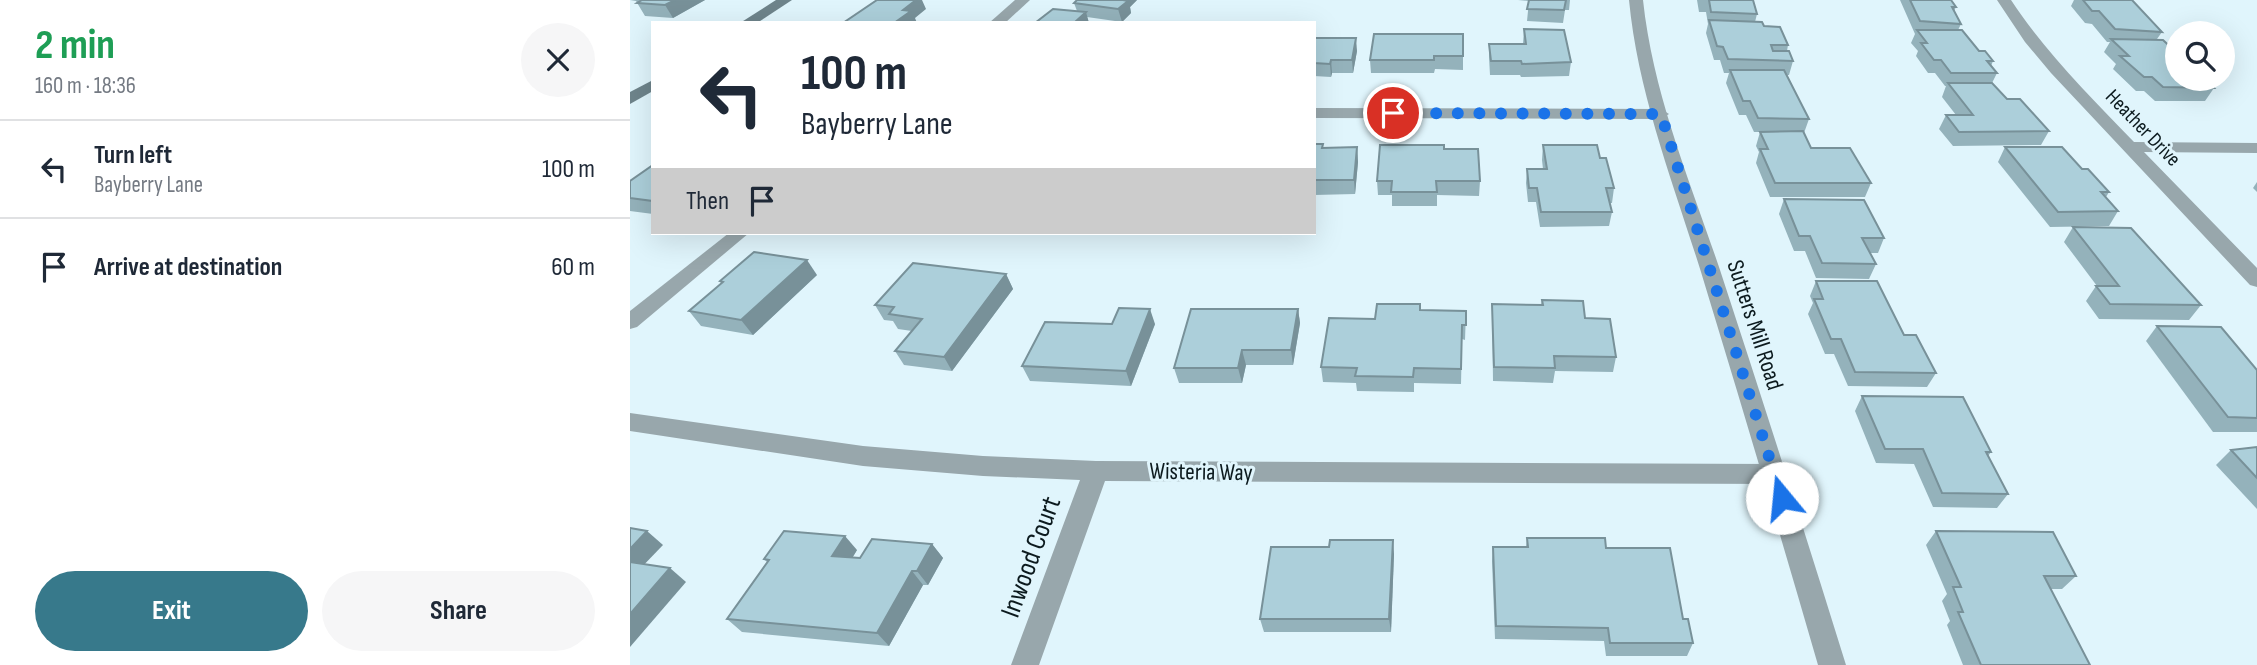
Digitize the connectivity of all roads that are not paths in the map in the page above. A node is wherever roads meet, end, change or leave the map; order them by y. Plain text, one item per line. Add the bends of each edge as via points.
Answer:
1 (785, 0) edge
2 (1023, 0) edge
3 (1636, 0) edge
4 (2004, 0) edge
5 (750, 21) edge
6 (998, 21) edge
7 (651, 85) edge
8 (630, 99) edge
9 (1316, 113) edge
10 (1661, 114) junction
11 (2129, 147) junction
12 (2257, 148) edge
13 (738, 235) edge
14 (2257, 280) edge
15 (630, 322) edge
16 (630, 422) edge
17 (1096, 471) junction
18 (1775, 474) junction
19 (1026, 665) edge
20 (1832, 665) edge

1 - 5 main road
2 - 6 street
3 - 10 street, Sutters Mill Road via 1637,24
4 - 11 street, Heather Drive via 2030,39
7 - 8 main road
9 - 10 street
10 - 18 street, Sutters Mill Road
11 - 12 street
11 - 14 street, Heather Drive
13 - 15 street
16 - 17 street, Wisteria Way via 863,456
17 - 18 street, Wisteria Way
17 - 19 street, Inwood Court
18 - 20 street, Sutters Mill Road

